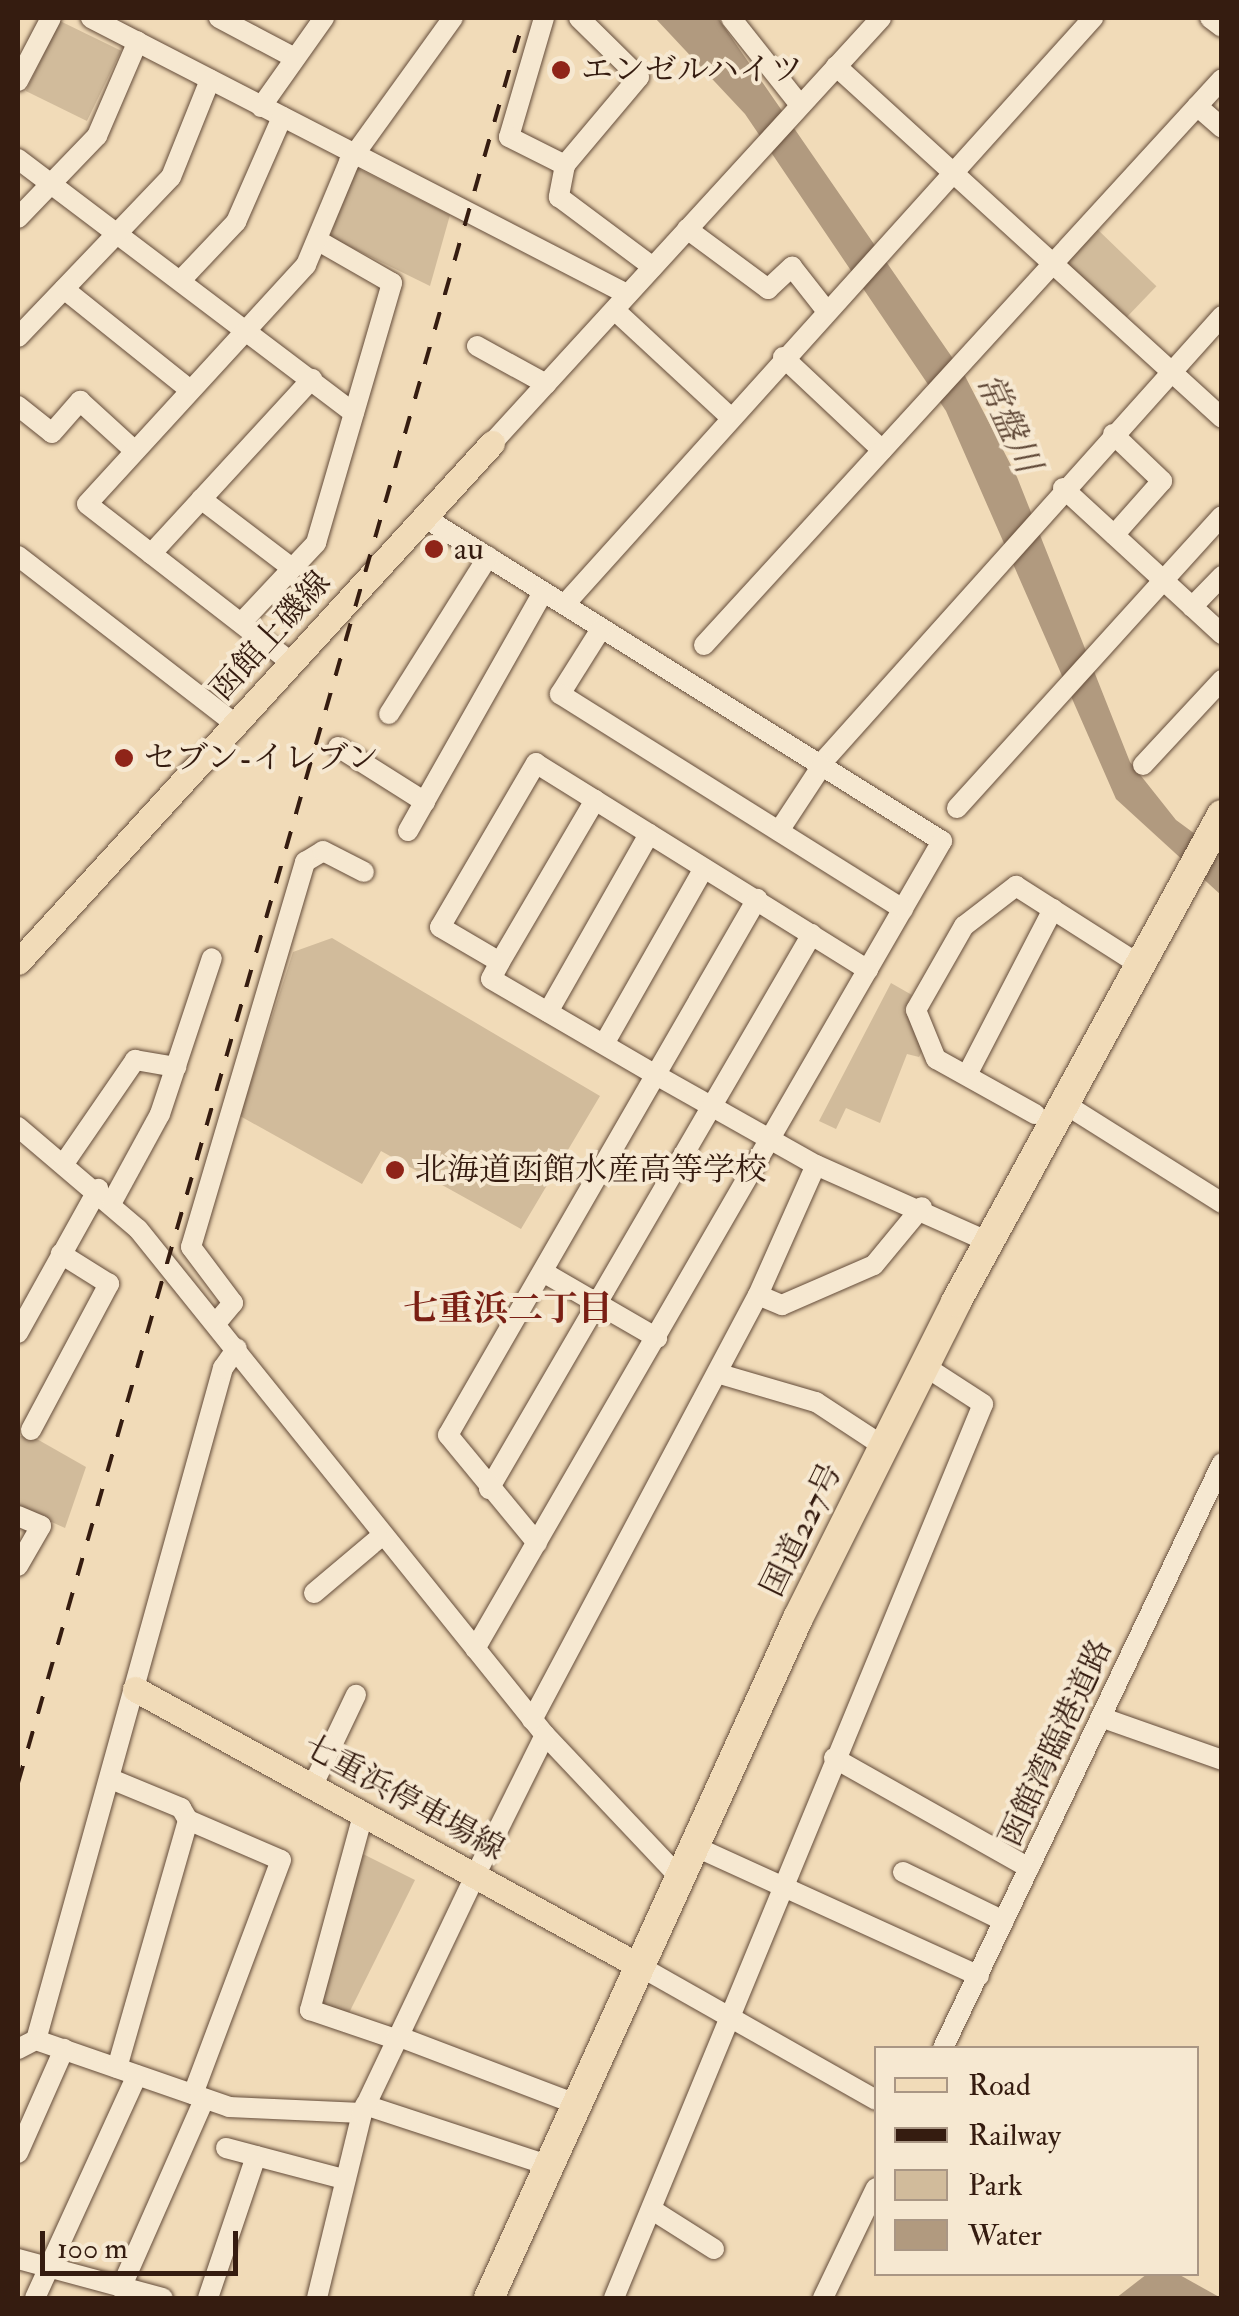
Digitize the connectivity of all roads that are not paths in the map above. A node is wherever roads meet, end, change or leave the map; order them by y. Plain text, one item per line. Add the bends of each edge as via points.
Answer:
1 (51, 18) edge
2 (219, 18) edge
3 (324, 18) edge
4 (453, 18) edge
5 (544, 18) edge
6 (579, 18) edge
7 (731, 18) edge
8 (882, 18) edge
9 (1092, 18) edge
10 (1210, 18) edge
11 (102, 20) edge
12 (1222, 27) edge
13 (138, 41) junction
14 (295, 58) junction
15 (836, 66) junction
16 (1222, 79) edge
17 (210, 80) junction
18 (18, 81) edge
19 (1197, 106) junction
20 (261, 107) junction
21 (796, 110) junction
22 (282, 117) junction
23 (1222, 128) edge
24 (354, 155) junction
25 (18, 159) edge
26 (564, 164) junction
27 (952, 173) junction
28 (55, 180) junction
29 (18, 218) edge
30 (687, 229) junction
31 (120, 230) junction
32 (317, 240) junction
33 (1052, 265) junction
34 (653, 267) junction
35 (182, 279) junction
36 (64, 289) junction
37 (627, 294) junction
38 (825, 309) junction
39 (621, 316) dead end
40 (1222, 316) edge
41 (247, 329) junction
42 (18, 337) edge
43 (477, 346) dead end
44 (783, 357) junction
45 (1171, 371) junction
46 (312, 379) junction
47 (546, 384) junction
48 (190, 390) junction
49 (18, 406) edge
50 (354, 413) junction
51 (728, 415) junction
52 (1222, 418) edge
53 (1113, 434) junction
54 (492, 443) joint
55 (882, 450) junction
56 (135, 451) junction
57 (1064, 488) junction
58 (201, 499) junction
59 (1222, 516) edge
60 (424, 518) junction
61 (1114, 535) junction
62 (151, 554) junction
63 (18, 556) edge
64 (488, 557) junction
65 (292, 568) junction
66 (1222, 576) edge
67 (1164, 581) junction
68 (544, 592) junction
69 (564, 604) junction
70 (1192, 607) junction
71 (241, 623) junction
72 (601, 628) junction
73 (1222, 634) edge
74 (704, 644) dead end
75 (292, 663) junction
76 (1222, 680) edge
77 (389, 714) dead end
78 (236, 724) junction
79 (338, 748) dead end
80 (1143, 765) dead end
81 (820, 766) junction
82 (595, 800) junction
83 (425, 802) junction
84 (957, 808) dead end
85 (1215, 826) edge
86 (408, 831) dead end
87 (779, 831) junction
88 (649, 834) junction
89 (704, 868) junction
90 (364, 872) dead end
91 (757, 899) junction
92 (903, 909) junction
93 (1053, 909) junction
94 (812, 934) junction
95 (212, 958) dead end
96 (18, 962) edge
97 (500, 962) junction
98 (1140, 964) junction
99 (868, 970) junction
100 (548, 1012) junction
101 (604, 1044) junction
102 (176, 1067) junction
103 (656, 1075) junction
104 (967, 1075) junction
105 (1065, 1104) junction
106 (714, 1107) junction
107 (1035, 1114) dead end
108 (21, 1136) edge
109 (771, 1140) junction
110 (65, 1162) junction
111 (816, 1165) junction
112 (105, 1196) junction
113 (1222, 1203) edge
114 (922, 1206) junction
115 (991, 1243) junction
116 (61, 1254) junction
117 (543, 1272) junction
118 (758, 1295) junction
119 (600, 1305) junction
120 (217, 1322) junction
121 (18, 1333) edge
122 (657, 1338) junction
123 (237, 1348) junction
124 (923, 1365) junction
125 (720, 1374) junction
126 (31, 1430) dead end
127 (884, 1446) junction
128 (1222, 1463) edge
129 (490, 1488) junction
130 (18, 1516) edge
131 (378, 1539) dead end
132 (537, 1543) junction
133 (18, 1566) edge
134 (314, 1593) dead end
135 (475, 1649) junction
136 (135, 1689) junction
137 (356, 1695) dead end
138 (1103, 1718) junction
139 (538, 1728) junction
140 (834, 1758) junction
141 (1222, 1760) edge
142 (111, 1779) junction
143 (313, 1785) junction
144 (188, 1820) junction
145 (360, 1826) dead end
146 (696, 1847) junction
147 (1030, 1868) junction
148 (903, 1872) dead end
149 (681, 1879) junction
150 (473, 1880) junction
151 (781, 1888) junction
152 (1004, 1921) junction
153 (641, 1966) junction
154 (979, 1976) junction
155 (729, 2016) junction
156 (396, 2037) junction
157 (23, 2042) edge
158 (945, 2046) edge
159 (64, 2050) junction
160 (127, 2071) junction
161 (198, 2097) junction
162 (874, 2099) edge
163 (579, 2105) junction
164 (363, 2109) junction
165 (226, 2148) dead end
166 (18, 2153) edge
167 (256, 2156) junction
168 (552, 2166) junction
169 (343, 2179) junction
170 (874, 2192) edge
171 (654, 2211) junction
172 (714, 2250) dead end
173 (18, 2259) edge
174 (49, 2268) junction
175 (121, 2288) junction
176 (35, 2298) edge
177 (163, 2298) edge
178 (208, 2298) edge
179 (317, 2298) edge
180 (490, 2298) edge
181 (614, 2298) edge
182 (823, 2298) edge

1 - 18 street
2 - 14 street
3 - 14 street
4 - 24 street
5 - 26 street via 509,137
6 - 26 street via 639,76
7 - 21 street
8 - 15 street
9 - 27 street
10 - 12 street
11 - 13 street
13 - 17 street
13 - 28 street via 96,136
14 - 20 street
15 - 21 street
15 - 27 street
16 - 19 street
17 - 20 street
17 - 31 street via 171,177
19 - 23 street
19 - 33 street
20 - 22 street
21 - 30 street
22 - 24 street
22 - 35 street via 236,222
24 - 32 street
24 - 37 street
25 - 28 street
26 - 34 street via 559,197
27 - 33 street
27 - 38 street
28 - 29 street
28 - 31 street
30 - 34 street
30 - 38 street via 768,290 792,267
31 - 35 street
31 - 36 street
32 - 41 street
32 - 50 street via 392,282
33 - 45 street
33 - 55 street
34 - 37 street
35 - 41 street
36 - 42 street
36 - 48 street
37 - 47 street
38 - 44 street
39 - 51 street
40 - 45 street
41 - 46 street
41 - 48 street
43 - 47 street
44 - 51 street
44 - 55 street
45 - 52 street
45 - 53 street
46 - 50 street
46 - 58 street
47 - 54 street
48 - 56 street
49 - 56 street via 52,433 80,401
50 - 65 street via 316,543
51 - 69 street
53 - 57 street
53 - 61 street via 1162,481
54 - 60 main road, 函館上磯線
55 - 74 street
56 - 62 street via 86,504
57 - 61 street
57 - 81 street
58 - 62 street
58 - 65 street
59 - 67 street
60 - 64 street
60 - 75 main road, 函館上磯線
61 - 67 street
62 - 71 street
63 - 78 street
64 - 68 street
64 - 77 street
65 - 71 street
66 - 70 street
67 - 70 street
67 - 84 street
68 - 69 street
68 - 83 street
69 - 72 street
70 - 73 street
71 - 75 street
72 - 81 street
72 - 87 street via 560,694
75 - 78 main road, 函館上磯線
76 - 80 street
78 - 96 main road, 函館上磯線
79 - 83 street
81 - 87 street
81 - 92 street via 942,841
82 - 88 street
82 - 97 street
82 - 97 street via 536,763 449,911 440,928
83 - 86 street
85 - 98 highway, 国道227号
87 - 92 street
88 - 89 street
88 - 100 street
89 - 91 street
89 - 101 street
90 - 120 street via 323,851 305,862 192,1247 233,1303
91 - 94 street
91 - 103 street
92 - 99 street
93 - 98 street
93 - 104 street
93 - 104 street via 1016,886 964,926 916,1010 936,1059
94 - 99 street
94 - 106 street
95 - 102 street
97 - 100 street via 490,980
98 - 105 highway, 国道227号
99 - 109 street
100 - 101 street
101 - 103 street
102 - 110 street via 135,1060
102 - 112 street via 140,1160
103 - 106 street
103 - 117 street
104 - 107 street
105 - 113 street
105 - 115 highway, 国道227号
106 - 109 street
106 - 119 street
108 - 110 street
109 - 111 street
109 - 122 street
110 - 112 street
111 - 114 street
111 - 118 street
112 - 116 street
112 - 120 street
114 - 115 street
114 - 118 street via 874,1265 782,1305
115 - 124 highway, 国道227号
116 - 121 street
116 - 126 street via 110,1284
117 - 119 street
117 - 129 street via 448,1436
118 - 125 street
119 - 122 street
119 - 129 street
120 - 123 street
122 - 132 street
123 - 135 street
123 - 136 street via 223,1368
124 - 127 highway, 国道227号
124 - 140 street via 982,1404
125 - 127 street via 816,1402
125 - 139 street
127 - 146 highway, 国道227号
128 - 138 street, 函館湾臨港道路
129 - 132 street
130 - 133 street via 41,1526
131 - 134 street
132 - 135 street
135 - 139 street
136 - 142 street
136 - 143 main road, 七重浜停車場線
137 - 143 street
138 - 141 street
138 - 147 street, 函館湾臨港道路
139 - 149 street
139 - 150 street
140 - 147 street
140 - 151 street
142 - 144 street via 181,1808
142 - 157 street
143 - 150 main road, 七重浜停車場線
144 - 160 street
144 - 161 street via 281,1860
145 - 156 street via 310,2010
146 - 149 highway, 国道227号
146 - 151 street
147 - 152 street, 函館湾臨港道路
148 - 152 street
149 - 153 highway, 国道227号
150 - 153 main road, 七重浜停車場線
150 - 156 street
151 - 154 street
151 - 155 street
152 - 154 street, 函館湾臨港道路
153 - 155 street
153 - 163 highway, 国道227号
154 - 158 street, 函館湾臨港道路
155 - 162 street
155 - 171 street
156 - 163 street
156 - 164 street
157 - 159 street
159 - 160 street
159 - 166 street
160 - 161 street
160 - 174 street
161 - 164 street
161 - 175 street
163 - 168 highway, 国道227号
164 - 168 street
164 - 169 street
165 - 167 street
167 - 169 street
167 - 178 street
168 - 180 highway, 国道227号
169 - 179 street
170 - 182 street
171 - 172 street
171 - 181 street
173 - 174 street
174 - 175 street
174 - 176 street
175 - 177 street

